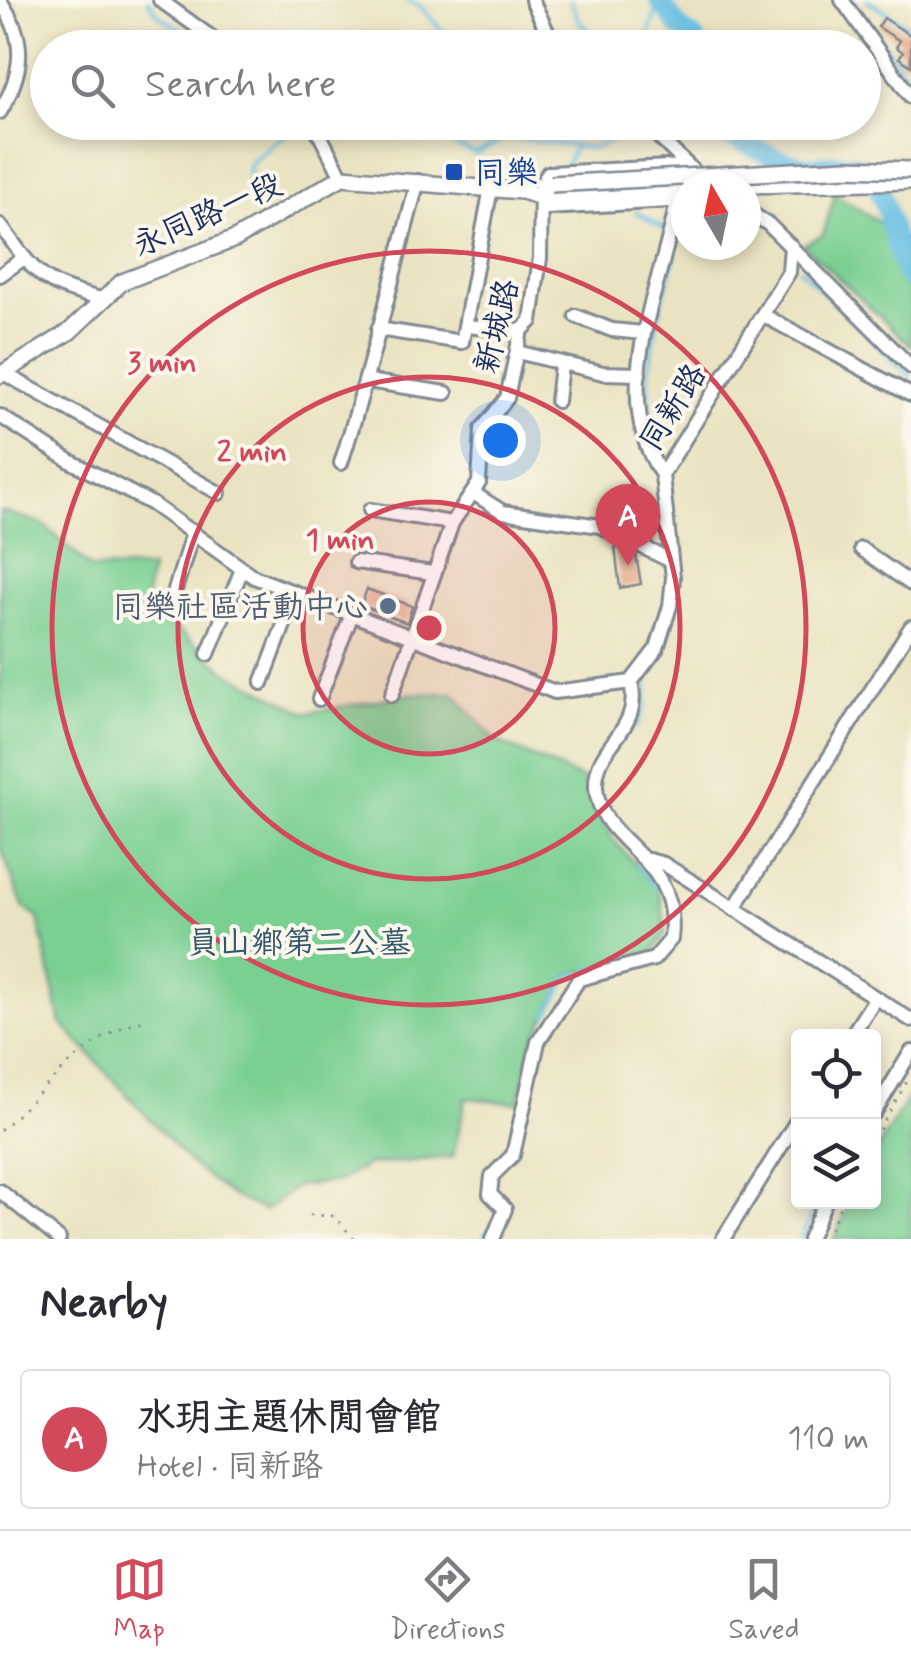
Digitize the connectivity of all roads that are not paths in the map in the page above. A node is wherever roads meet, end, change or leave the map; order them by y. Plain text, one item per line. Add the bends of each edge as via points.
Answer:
1 (160, 0) edge
2 (532, 0) edge
3 (842, 0) edge
4 (0, 1) edge
5 (201, 30) edge
6 (546, 30) edge
7 (863, 30) edge
8 (881, 55) edge
9 (911, 97) edge
10 (0, 112) edge
11 (322, 140) edge
12 (661, 140) edge
13 (688, 166) junction
14 (692, 170) edge
15 (911, 170) edge
16 (342, 177) junction
17 (911, 180) edge
18 (418, 181) junction
19 (761, 185) edge
20 (491, 188) junction
21 (546, 191) junction
22 (671, 196) edge
23 (761, 222) edge
24 (0, 225) edge
25 (671, 238) edge
26 (791, 246) junction
27 (24, 258) junction
28 (0, 275) edge
29 (101, 299) junction
30 (763, 315) junction
31 (576, 316) dead end
32 (466, 326) junction
33 (378, 329) junction
34 (521, 331) junction
35 (643, 333) junction
36 (516, 352) junction
37 (561, 365) junction
38 (911, 367) edge
39 (2, 374) edge
40 (639, 374) junction
41 (366, 380) junction
42 (446, 393) dead end
43 (911, 395) edge
44 (557, 400) dead end
45 (0, 416) edge
46 (340, 463) dead end
47 (662, 475) junction
48 (218, 493) dead end
49 (473, 493) junction
50 (370, 510) dead end
51 (452, 523) junction
52 (193, 531) junction
53 (861, 549) dead end
54 (671, 561) junction
55 (356, 562) dead end
56 (242, 569) junction
57 (432, 573) junction
58 (911, 584) edge
59 (296, 593) junction
60 (169, 610) dead end
61 (352, 614) junction
62 (911, 627) edge
63 (412, 635) junction
64 (208, 654) dead end
65 (631, 682) junction
66 (262, 684) dead end
67 (392, 695) dead end
68 (319, 699) dead end
69 (649, 860) junction
70 (734, 908) junction
71 (875, 998) junction
72 (911, 1020) edge
73 (855, 1029) edge
74 (911, 1052) edge
75 (881, 1101) edge
76 (791, 1130) edge
77 (0, 1191) edge
78 (822, 1209) edge
79 (59, 1239) edge
80 (493, 1239) edge
81 (722, 1239) edge
82 (809, 1239) edge

1 - 5 street
2 - 6 street
3 - 7 street
4 - 10 street via 22,54 18,82
8 - 9 street
11 - 16 street
12 - 13 street
13 - 14 street
13 - 21 street via 548,173
15 - 21 main road, bridge via 847,168
16 - 18 main road
16 - 29 main road, 永同路一段 via 235,239 122,282
17 - 19 main road
18 - 20 main road
18 - 33 street
20 - 21 main road
20 - 32 street
21 - 22 main road
21 - 34 street, 新城路 via 531,321
23 - 26 street
24 - 27 street
25 - 35 street
26 - 30 street, 同新路 via 789,272
26 - 38 street
27 - 28 street
27 - 29 street via 54,286
29 - 39 main road, 永同路一段 via 68,332
30 - 43 street
30 - 47 street, 同新路
31 - 35 street
32 - 33 street via 462,342
32 - 34 street
33 - 41 street
34 - 36 street, 新城路
35 - 40 street
36 - 37 street
36 - 49 street, 新城路 via 507,398 482,429 484,456
37 - 40 street
37 - 44 street
39 - 48 street
40 - 47 street via 638,412
41 - 42 street
41 - 46 street
45 - 52 street
47 - 54 street, 同新路
49 - 51 street, 新城路
49 - 54 street via 503,512 600,526
50 - 51 street
51 - 57 street, 新城路
52 - 56 street
52 - 60 street
53 - 58 street
54 - 65 street, 同新路 via 670,606 657,648
55 - 57 street
56 - 59 street
56 - 64 street
57 - 63 street, 新城路
59 - 61 street
59 - 66 street
61 - 63 street
61 - 68 street
62 - 70 street
63 - 65 street via 555,692
63 - 67 street, 新城路
65 - 69 street via 636,702 630,721 608,748 596,784 616,833
69 - 70 street
69 - 80 street via 666,886 670,939 654,959 578,979 538,1042 513,1155 492,1176 490,1194 506,1209
70 - 71 street
71 - 72 street
71 - 73 street
74 - 75 street
76 - 81 street
77 - 79 street
78 - 82 street

